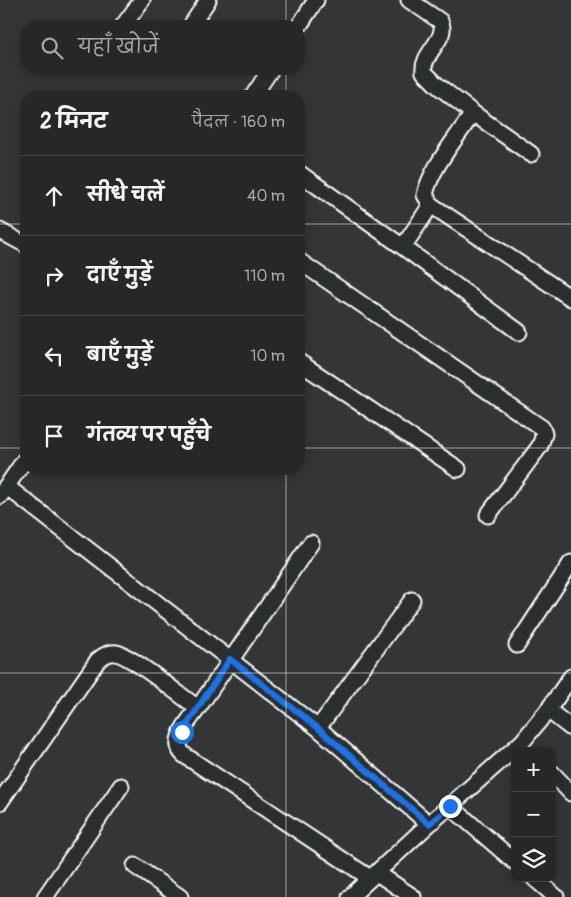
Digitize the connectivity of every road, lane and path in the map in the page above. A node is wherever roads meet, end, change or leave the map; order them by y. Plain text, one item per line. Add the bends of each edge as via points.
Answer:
1 (142, 0) edge
2 (208, 0) edge
3 (316, 0) edge
4 (409, 0) edge
5 (127, 20) edge
6 (195, 20) edge
7 (303, 20) edge
8 (267, 75) edge
9 (257, 90) edge
10 (473, 113) junction
11 (531, 154) dead end
12 (305, 177) edge
13 (431, 205) junction
14 (0, 231) edge
15 (20, 242) edge
16 (403, 247) junction
17 (305, 265) edge
18 (571, 298) edge
19 (519, 332) dead end
20 (305, 366) edge
21 (20, 467) edge
22 (458, 469) dead end
23 (3, 491) edge
24 (488, 515) dead end
25 (311, 544) dead end
26 (571, 563) edge
27 (412, 600) dead end
28 (516, 645) dead end
29 (230, 659) junction
30 (571, 677) edge
31 (198, 708) junction
32 (548, 710) junction
33 (318, 728) junction
34 (571, 728) edge
35 (526, 747) edge
36 (511, 759) edge
37 (556, 777) edge
38 (121, 786) dead end
39 (571, 793) edge
40 (0, 802) edge
41 (450, 806) junction
42 (429, 824) junction
43 (511, 859) edge
44 (135, 866) dead end
45 (373, 876) junction
46 (539, 882) edge
47 (45, 897) edge
48 (180, 897) edge
49 (350, 897) edge
50 (413, 897) edge
51 (556, 897) edge

1 - 5 street
2 - 6 street
3 - 7 street
4 - 10 street via 443,26 441,35 424,61 424,72
8 - 9 street
10 - 11 street
10 - 13 street via 427,186 425,195
12 - 16 street
13 - 16 street
13 - 18 street
14 - 15 street
16 - 19 street
17 - 24 street via 542,428 544,434 540,446
20 - 22 street
21 - 23 street
23 - 29 street
25 - 29 street
26 - 28 street
27 - 33 street
29 - 31 street
29 - 33 street
30 - 32 street
31 - 40 street via 129,658 113,652 106,654 98,660
31 - 45 street via 180,736 182,752
32 - 34 street
32 - 35 street
33 - 42 street
36 - 41 street
37 - 39 street
38 - 47 street
41 - 42 street
41 - 43 street
42 - 45 street
44 - 48 street
45 - 49 street
45 - 50 street
46 - 51 street

